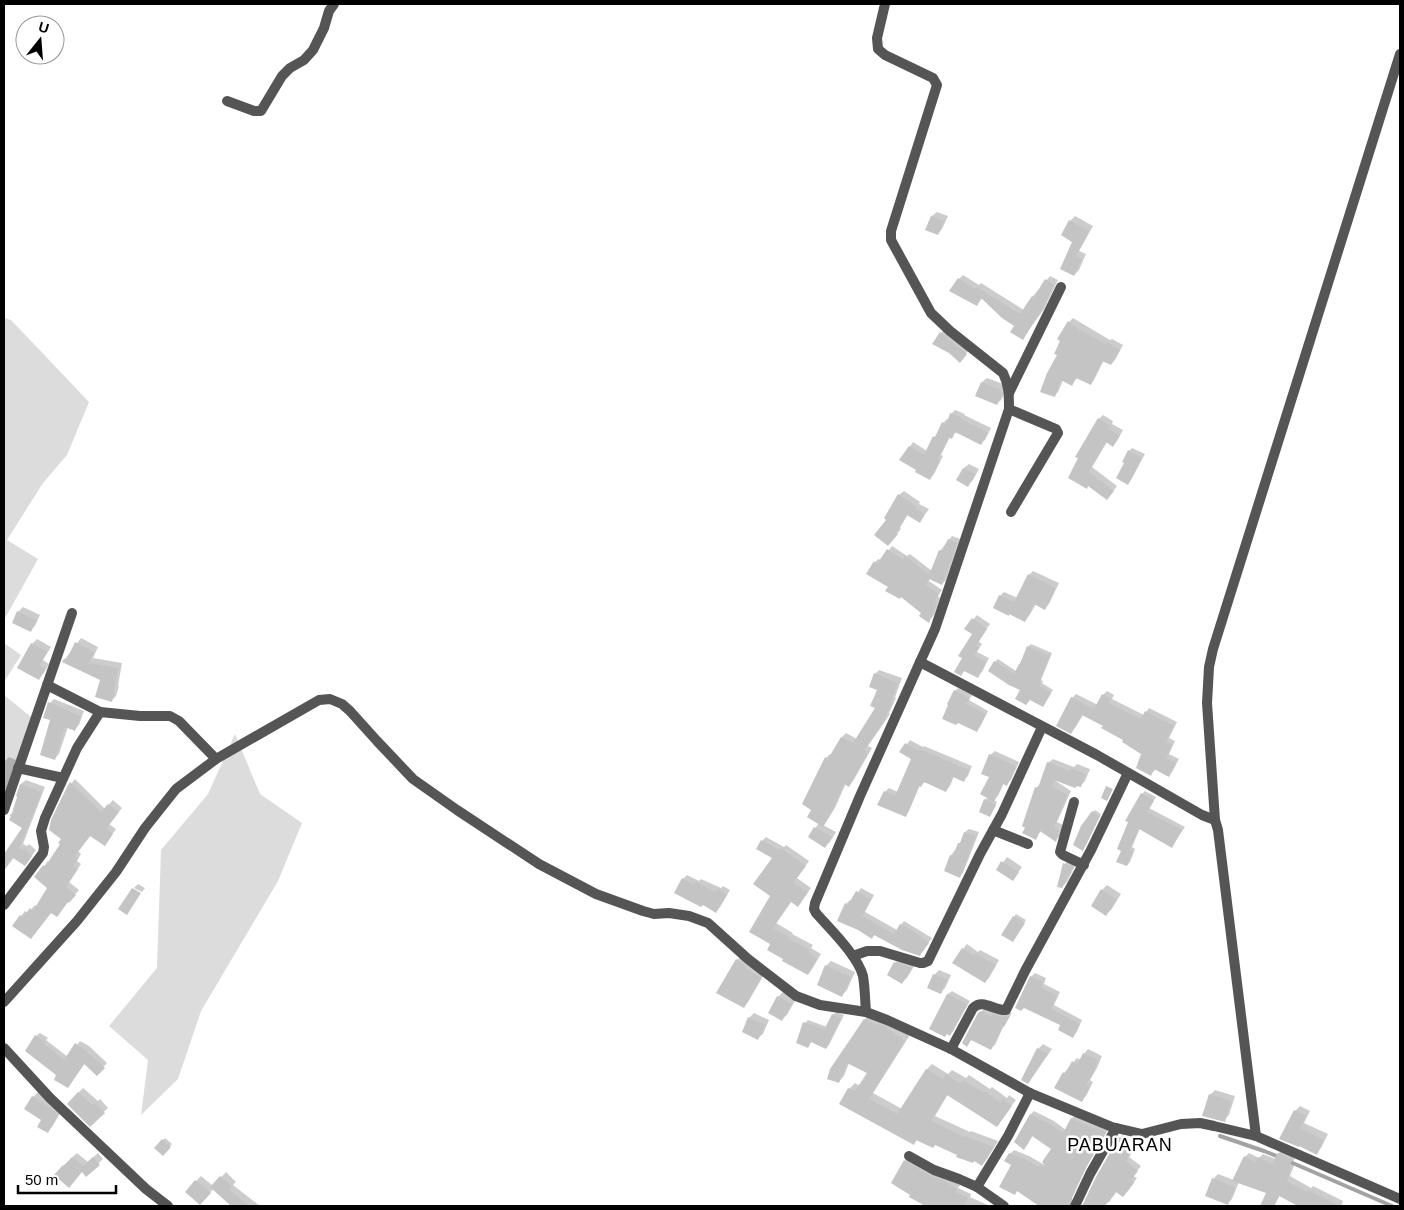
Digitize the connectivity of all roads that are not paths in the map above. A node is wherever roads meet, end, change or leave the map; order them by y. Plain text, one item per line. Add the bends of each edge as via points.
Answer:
1 (334, 4) edge
2 (884, 4) edge
3 (1400, 54) edge
4 (227, 101) dead end
5 (1061, 287) dead end
6 (1009, 393) junction
7 (1009, 409) junction
8 (1011, 512) dead end
9 (72, 613) dead end
10 (920, 662) junction
11 (47, 685) junction
12 (100, 712) junction
13 (1042, 727) junction
14 (216, 759) junction
15 (18, 768) junction
16 (1128, 773) junction
17 (63, 778) junction
18 (1074, 802) dead end
19 (4, 810) edge
20 (1215, 820) junction
21 (993, 830) junction
22 (1028, 844) dead end
23 (1084, 865) junction
24 (4, 905) edge
25 (853, 956) junction
26 (4, 1002) edge
27 (866, 1012) junction
28 (4, 1048) edge
29 (951, 1049) junction
30 (1030, 1093) junction
31 (1116, 1128) junction
32 (1256, 1136) junction
33 (910, 1156) dead end
34 (977, 1187) junction
35 (1400, 1199) edge
36 (168, 1206) edge
37 (1004, 1206) edge
38 (1075, 1206) edge

1 - 4 street via 313,50 282,76 262,110 254,112
2 - 6 street via 878,49 885,56 933,78 938,85 891,231 891,240 932,313 1003,373
3 - 20 street via 1213,649 1207,703
5 - 6 street
6 - 7 street
7 - 8 street via 1056,429 1058,433
7 - 10 street via 935,629
9 - 11 street
10 - 13 street
10 - 25 street via 815,903 816,913
11 - 12 street
11 - 15 street
12 - 14 street via 170,716
12 - 17 street
13 - 16 street
13 - 21 street
14 - 26 street via 176,789 77,921
14 - 27 street via 319,700 330,699 350,710 413,779 539,864 596,894 643,911 689,916 708,923 796,996 820,1005
15 - 17 street
15 - 19 street
16 - 20 street
16 - 23 street
17 - 24 street via 42,825 43,853
18 - 23 street via 1060,852
20 - 32 street
21 - 22 street
21 - 25 street via 927,962 920,963 880,951
23 - 29 street via 1006,1010 976,1004
25 - 27 street via 862,976
27 - 29 street
28 - 36 street via 57,1104
29 - 30 street
30 - 31 street
30 - 34 street
31 - 32 street via 1142,1134 1200,1123
31 - 38 street
32 - 35 street
33 - 34 street via 934,1170
34 - 37 street

